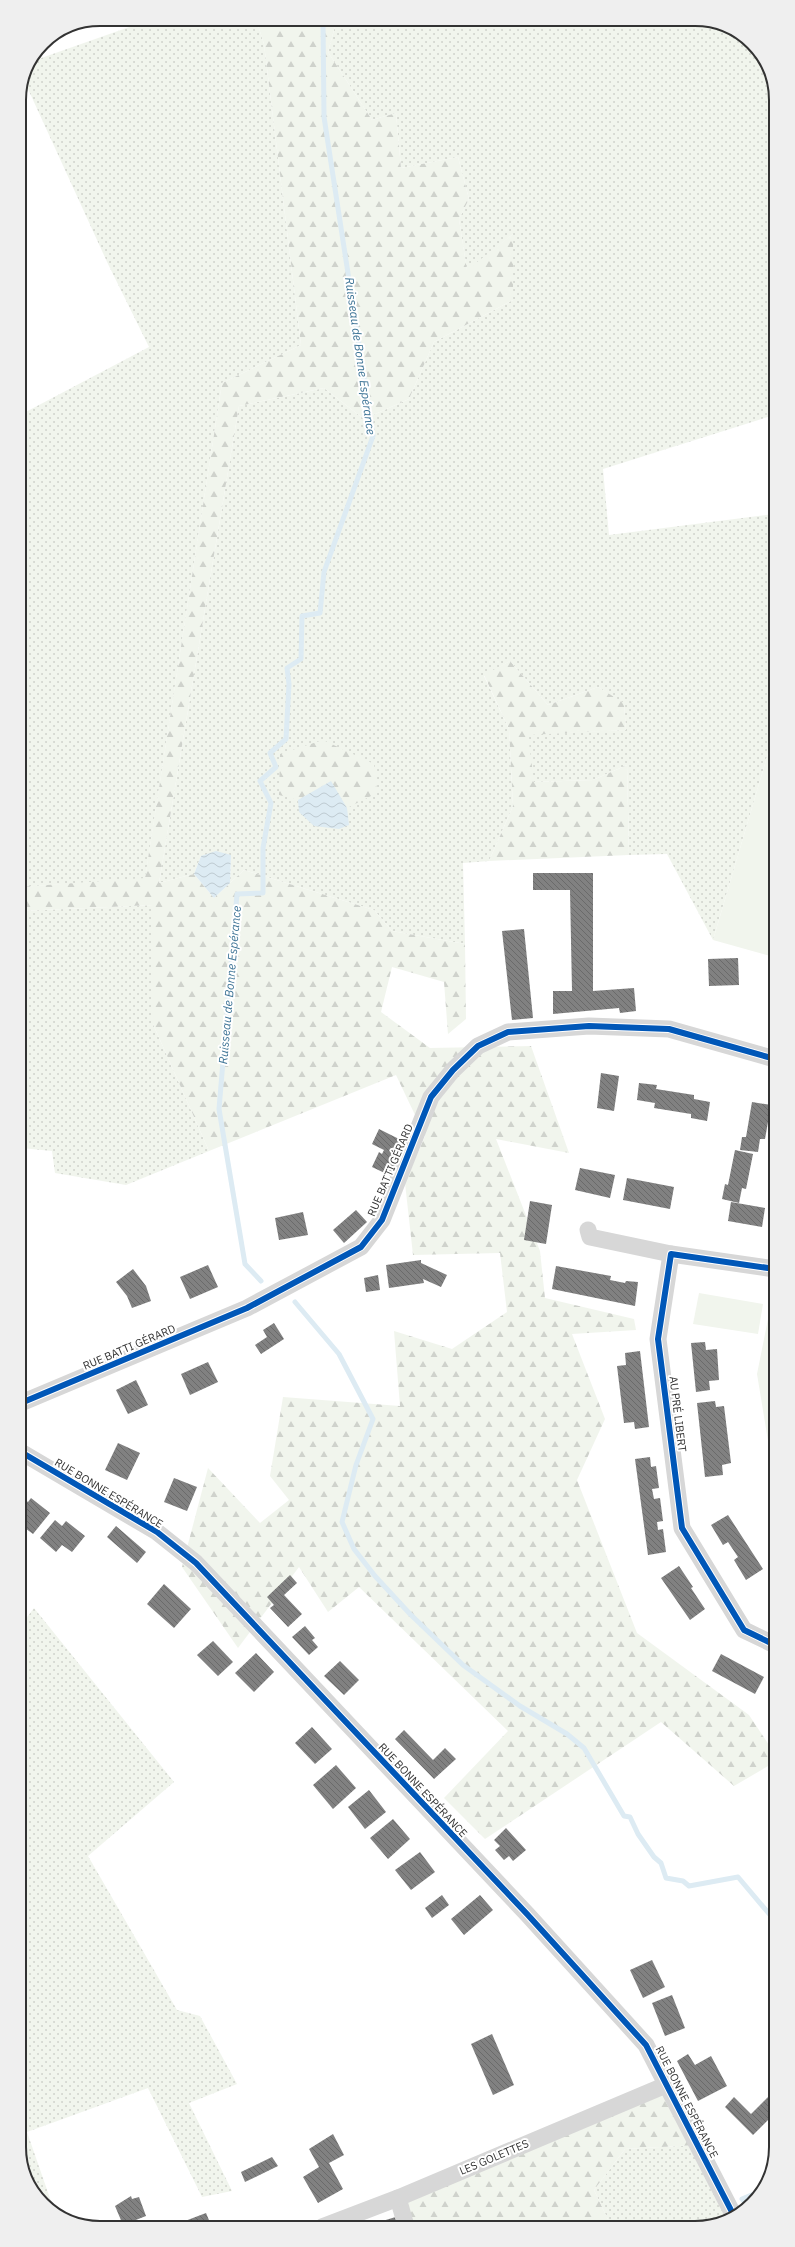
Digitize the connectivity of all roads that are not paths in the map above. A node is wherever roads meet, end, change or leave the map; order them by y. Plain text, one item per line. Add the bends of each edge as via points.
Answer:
1 (769, 1058) edge
2 (588, 1230) dead end
3 (671, 1254) junction
4 (769, 1268) edge
5 (26, 1402) edge
6 (26, 1455) edge
7 (769, 1642) edge
8 (666, 2085) junction
9 (398, 2198) junction
10 (731, 2211) edge
11 (338, 2221) edge
12 (405, 2221) edge

1 - 5 street, RUE BATTI GÉRARD via 669,1029 589,1026 508,1032 478,1046 453,1070 431,1097 382,1220 361,1247 247,1308
2 - 3 street via 590,1237
3 - 4 street
3 - 7 street, AU PRÉ LIBERT via 658,1339 682,1528 744,1630
6 - 8 street, RUE BONNE ESPÉRANCE via 156,1532 196,1563 527,1914 646,2045
8 - 9 street, LES GOLETTES
8 - 10 street, RUE BONNE ESPÉRANCE
9 - 11 street, LES GOLETTES
9 - 12 street

